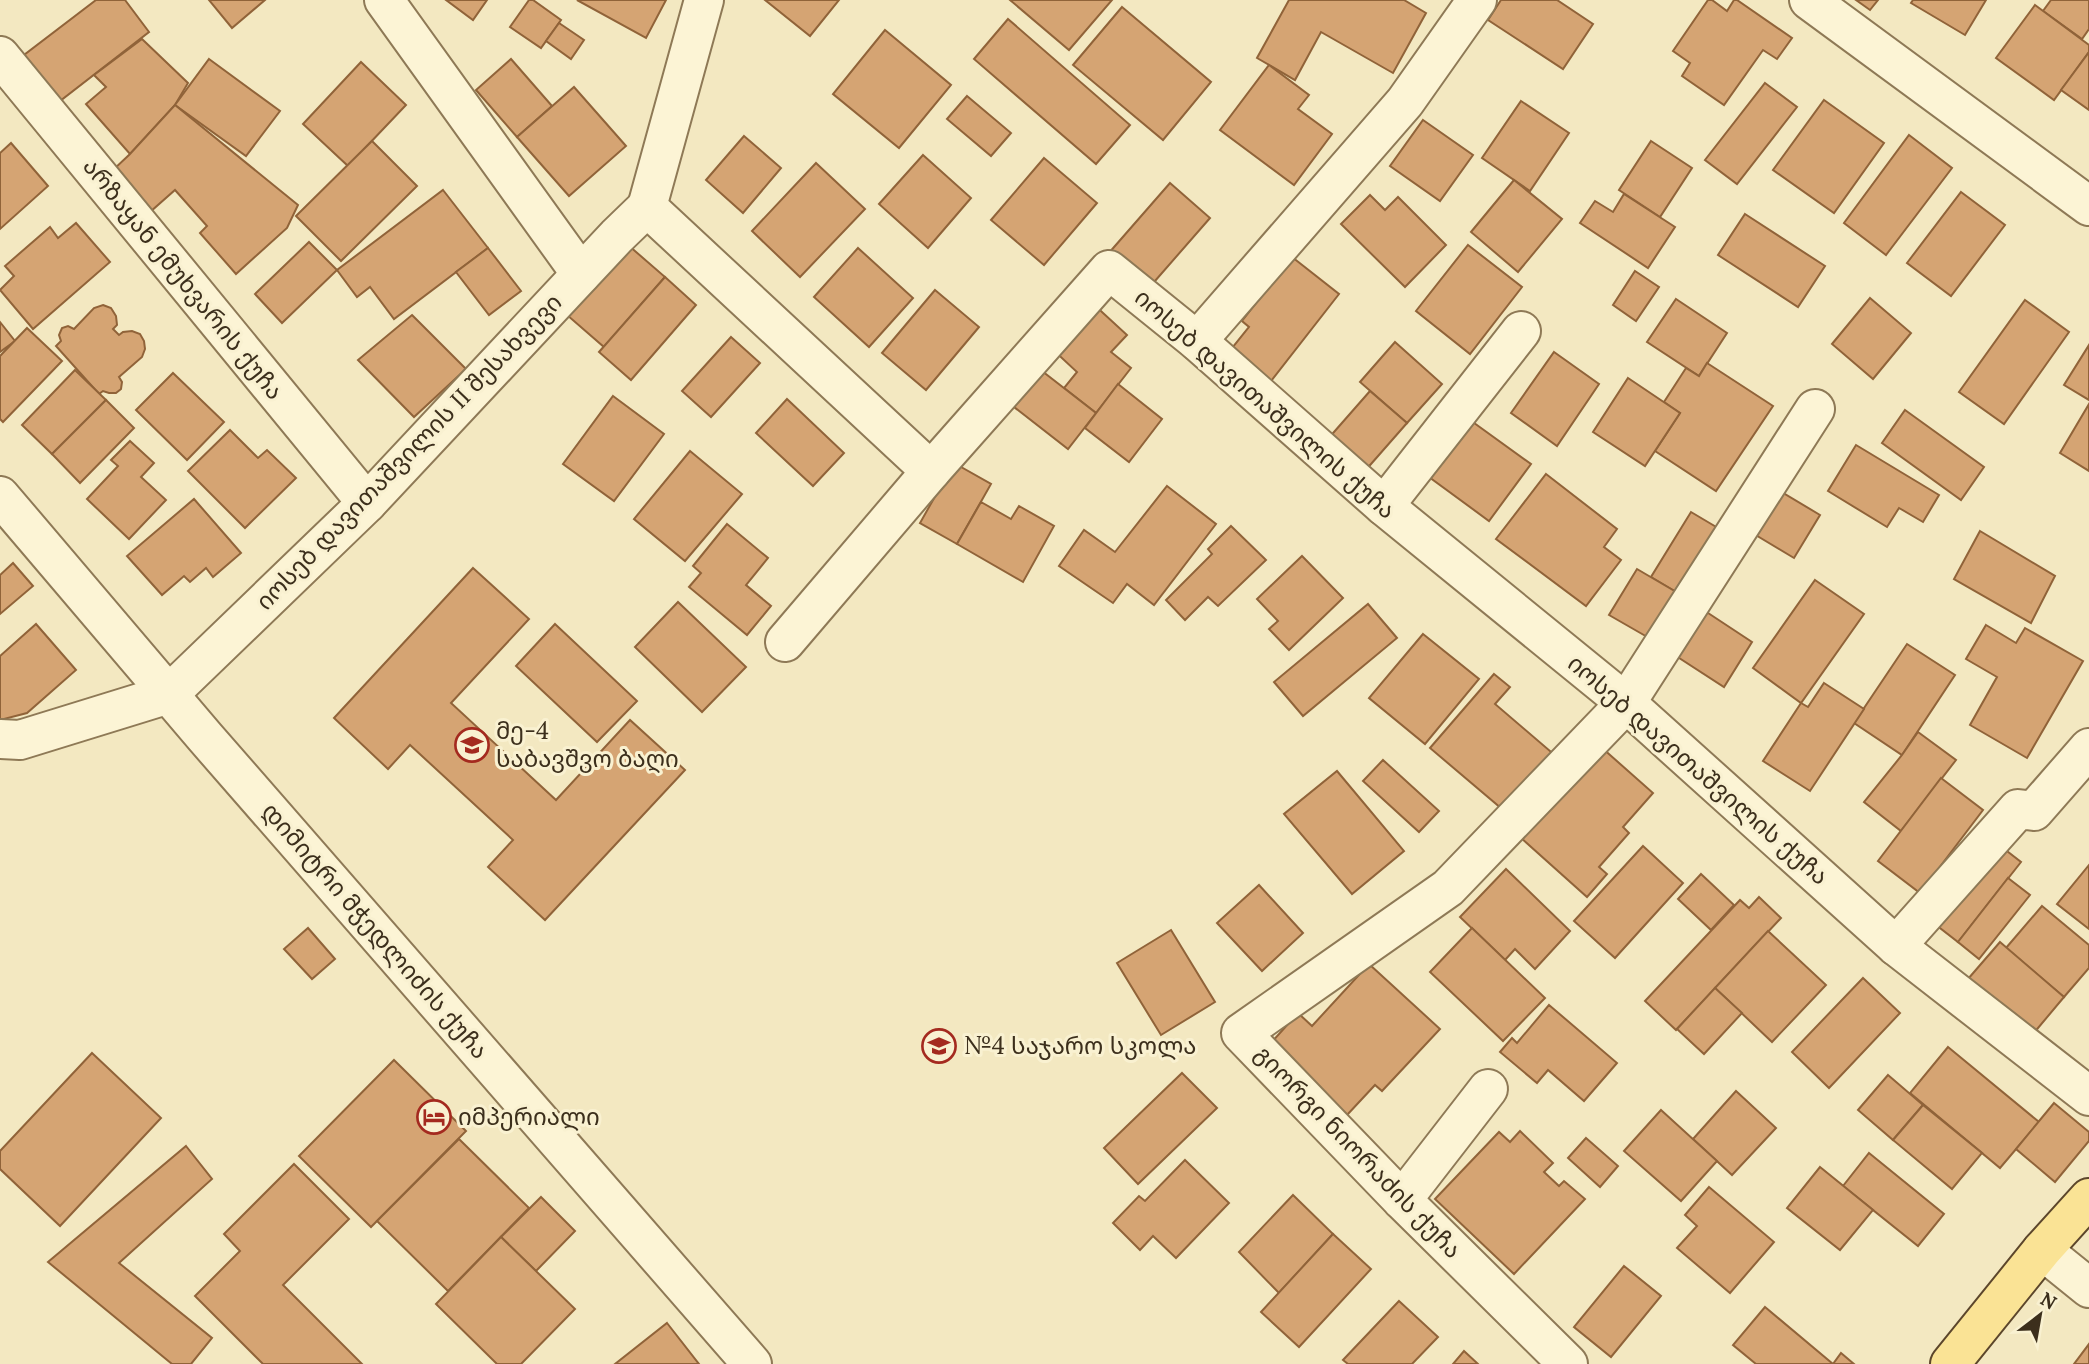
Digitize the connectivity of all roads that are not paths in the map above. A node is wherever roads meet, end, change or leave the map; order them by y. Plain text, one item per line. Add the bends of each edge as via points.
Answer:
1 (384, 0) edge
2 (704, 0) edge
3 (1477, 0) edge
4 (1809, 0) edge
5 (0, 55) edge
6 (2089, 206) edge
7 (647, 207) junction
8 (581, 274) junction
9 (1521, 331) dead end
10 (1197, 341) junction
11 (1815, 409) dead end
12 (931, 471) junction
13 (0, 495) edge
14 (367, 503) junction
15 (1384, 506) junction
16 (785, 642) dead end
17 (169, 694) junction
18 (1626, 703) junction
19 (0, 739) edge
20 (2089, 748) edge
21 (1896, 946) junction
22 (1488, 1089) dead end
23 (2089, 1096) edge
24 (2089, 1198) edge
25 (1402, 1200) junction
26 (2042, 1250) junction
27 (2089, 1288) edge
28 (752, 1364) edge
29 (1568, 1364) edge
30 (1951, 1364) edge

1 - 8 street
2 - 7 street
3 - 10 street via 1405,102
4 - 6 street
5 - 14 street, არზაყან ემუხვარის ქუჩა
7 - 8 street, იოსებ დავითაშვილის II შესახვევი
7 - 12 street
8 - 14 street, იოსებ დავითაშვილის II შესახვევი
9 - 15 street
10 - 12 street, იოსებ დავითაშვილის ქუჩა via 1109,270
10 - 15 street, იოსებ დავითაშვილის ქუჩა
11 - 18 street
12 - 16 street
13 - 17 street, დიმიტრი მჭედლიძის ქუჩა
14 - 17 street, იოსებ დავითაშვილის II შესახვევი
15 - 18 street, იოსებ დავითაშვილის ქუჩა
17 - 19 street via 20,740
17 - 28 street, დიმიტრი მჭედლიძის ქუჩა
18 - 21 street, იოსებ დავითაშვილის ქუჩა
18 - 25 street, გიორგი ნიორაძის ქუჩა via 1448,888 1241,1032
20 - 21 street via 2034,811 2018,809
21 - 23 street, იოსებ დავითაშვილის ქუჩა
22 - 25 street
24 - 26 main road
25 - 29 street, გიორგი ნიორაძის ქუჩა
26 - 27 street
26 - 30 main road

